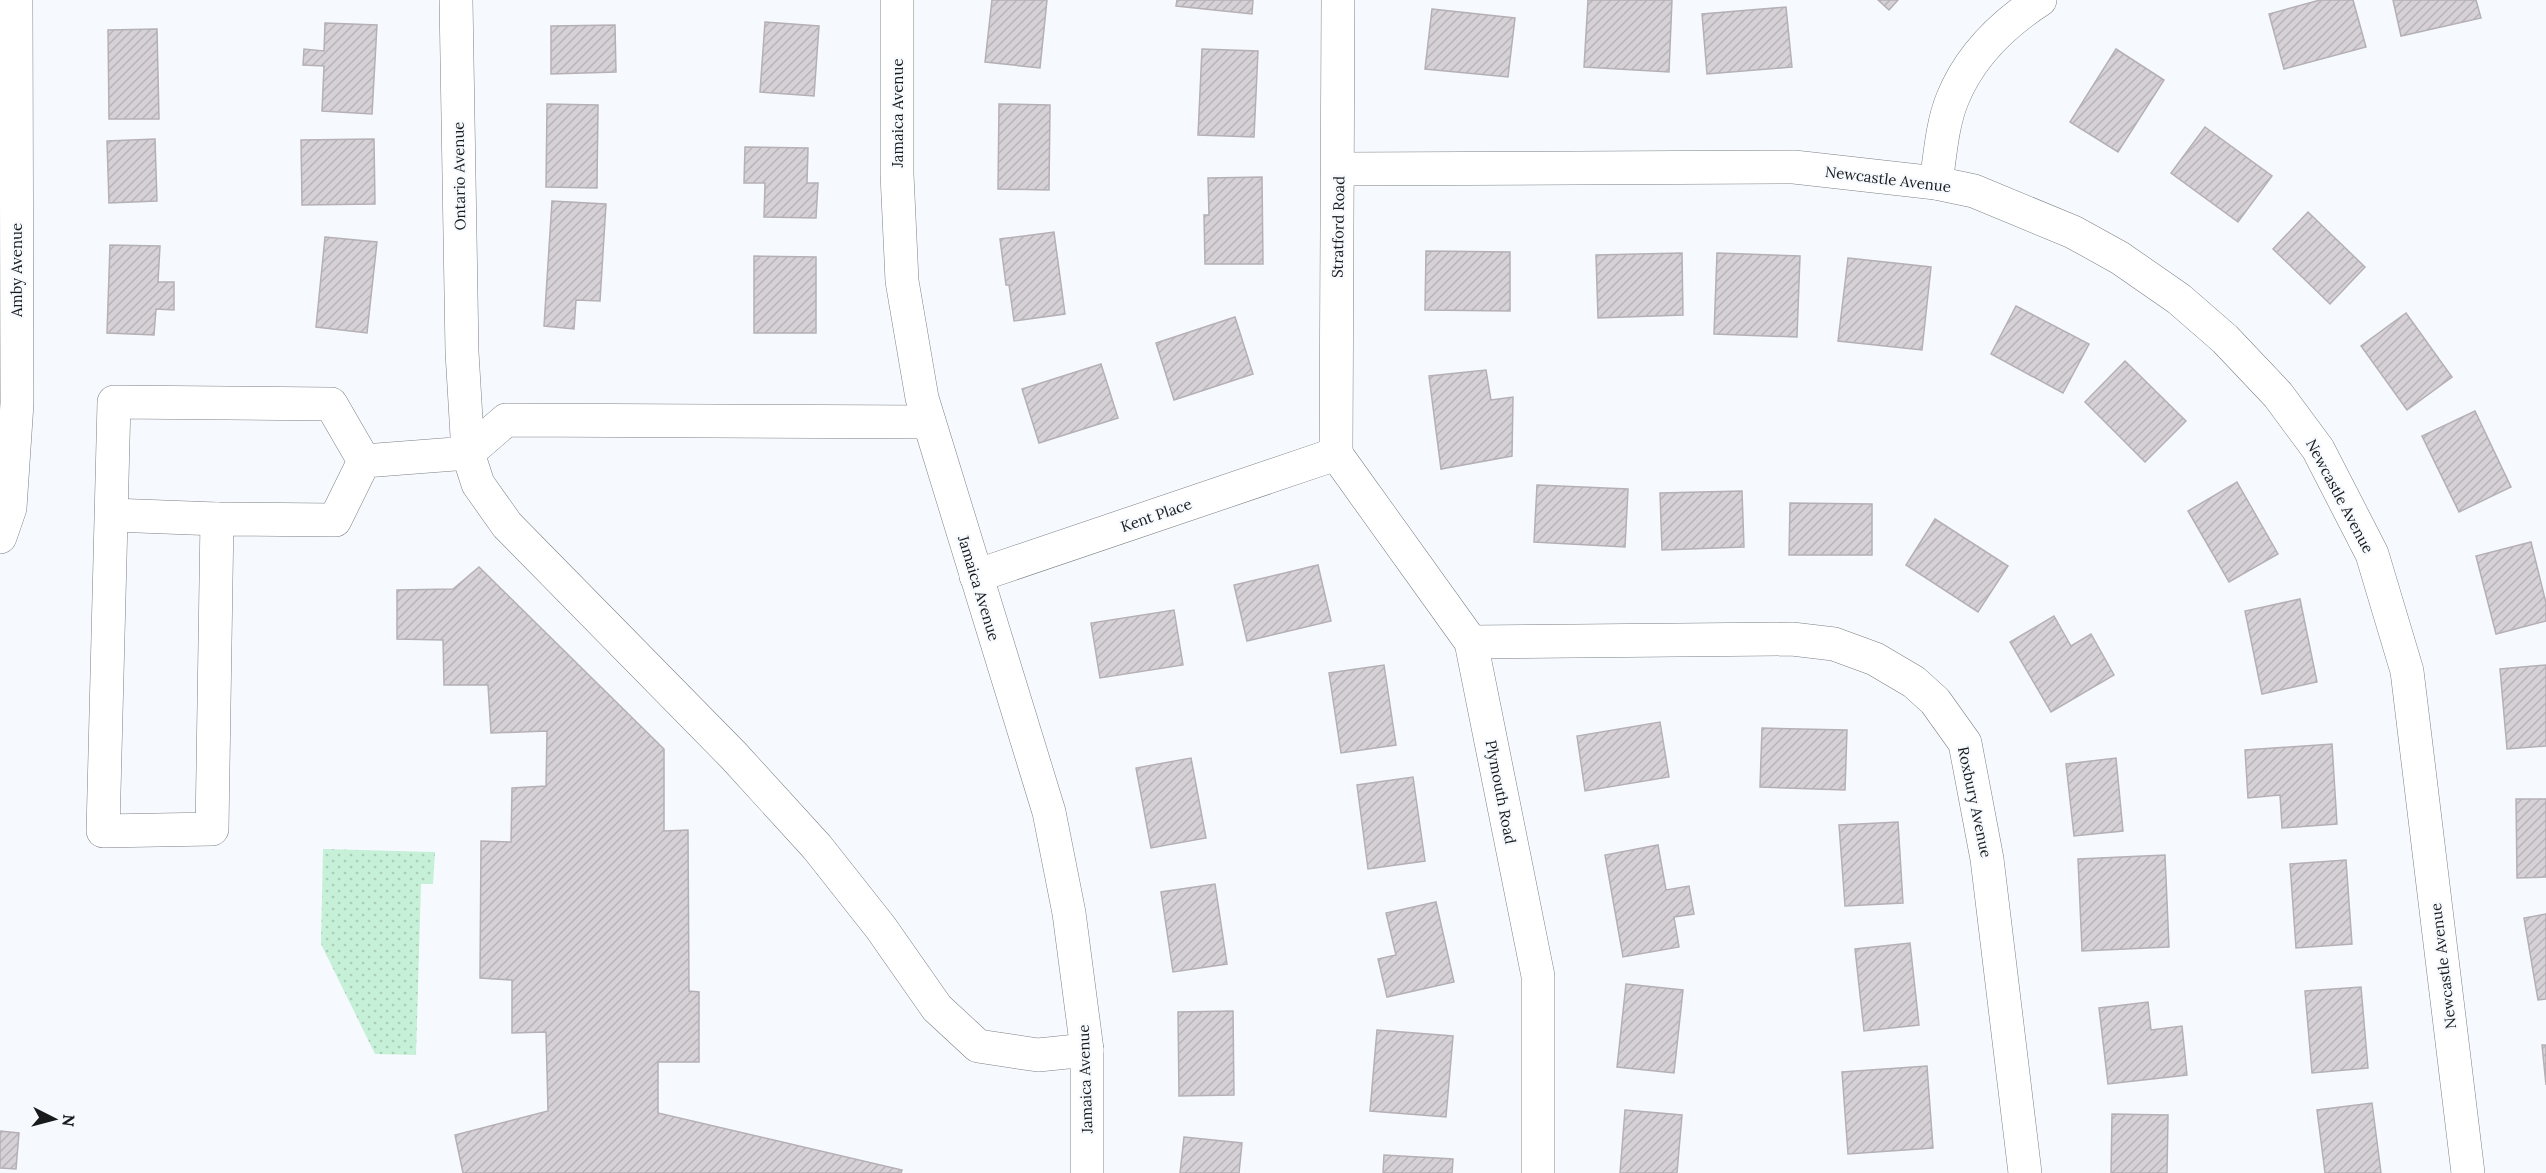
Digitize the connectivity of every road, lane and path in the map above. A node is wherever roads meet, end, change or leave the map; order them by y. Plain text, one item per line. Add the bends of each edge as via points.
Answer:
1 (16, 0) edge
2 (456, 0) edge
3 (897, 0) edge
4 (1338, 0) edge
5 (2040, 0) edge
6 (1339, 169) junction
7 (1936, 183) junction
8 (929, 422) junction
9 (468, 453) junction
10 (1336, 454) junction
11 (364, 461) junction
12 (112, 515) junction
13 (217, 519) junction
14 (0, 537) edge
15 (976, 576) junction
16 (1471, 642) junction
17 (1087, 1050) junction
18 (1087, 1173) edge
19 (1538, 1173) edge
20 (2025, 1173) edge
21 (2468, 1173) edge

1 - 14 street, Amby Avenue via 16,403 10,508
2 - 9 street, Ontario Avenue via 462,352
3 - 8 street, Jamaica Avenue via 897,174 902,281 921,398
4 - 6 street, Stratford Road
5 - 7 street via 2011,19 1977,57 1952,100
6 - 7 street, Newcastle Avenue via 1794,167
6 - 10 street, Stratford Road
7 - 21 street, Newcastle Avenue via 1974,191 2073,232 2120,258 2225,339 2278,395 2318,449 2372,554 2407,671
8 - 9 street via 506,420
8 - 15 street, Jamaica Avenue
9 - 11 street
9 - 17 street, Ontario Avenue via 478,484 507,525 818,847 937,1008 978,1046 1038,1055
10 - 15 street, Kent Place
10 - 16 street, Plymouth Road
11 - 12 street via 331,404 114,402
11 - 13 street via 335,520
12 - 13 street
12 - 13 street via 103,831 212,829
15 - 17 street, Jamaica Avenue via 1049,812 1070,913
16 - 19 street, Plymouth Road via 1538,976
16 - 20 street, Roxbury Avenue via 1792,639 1834,644 1875,659 1914,682 1935,701 1965,743 1987,859
17 - 18 street, Jamaica Avenue

